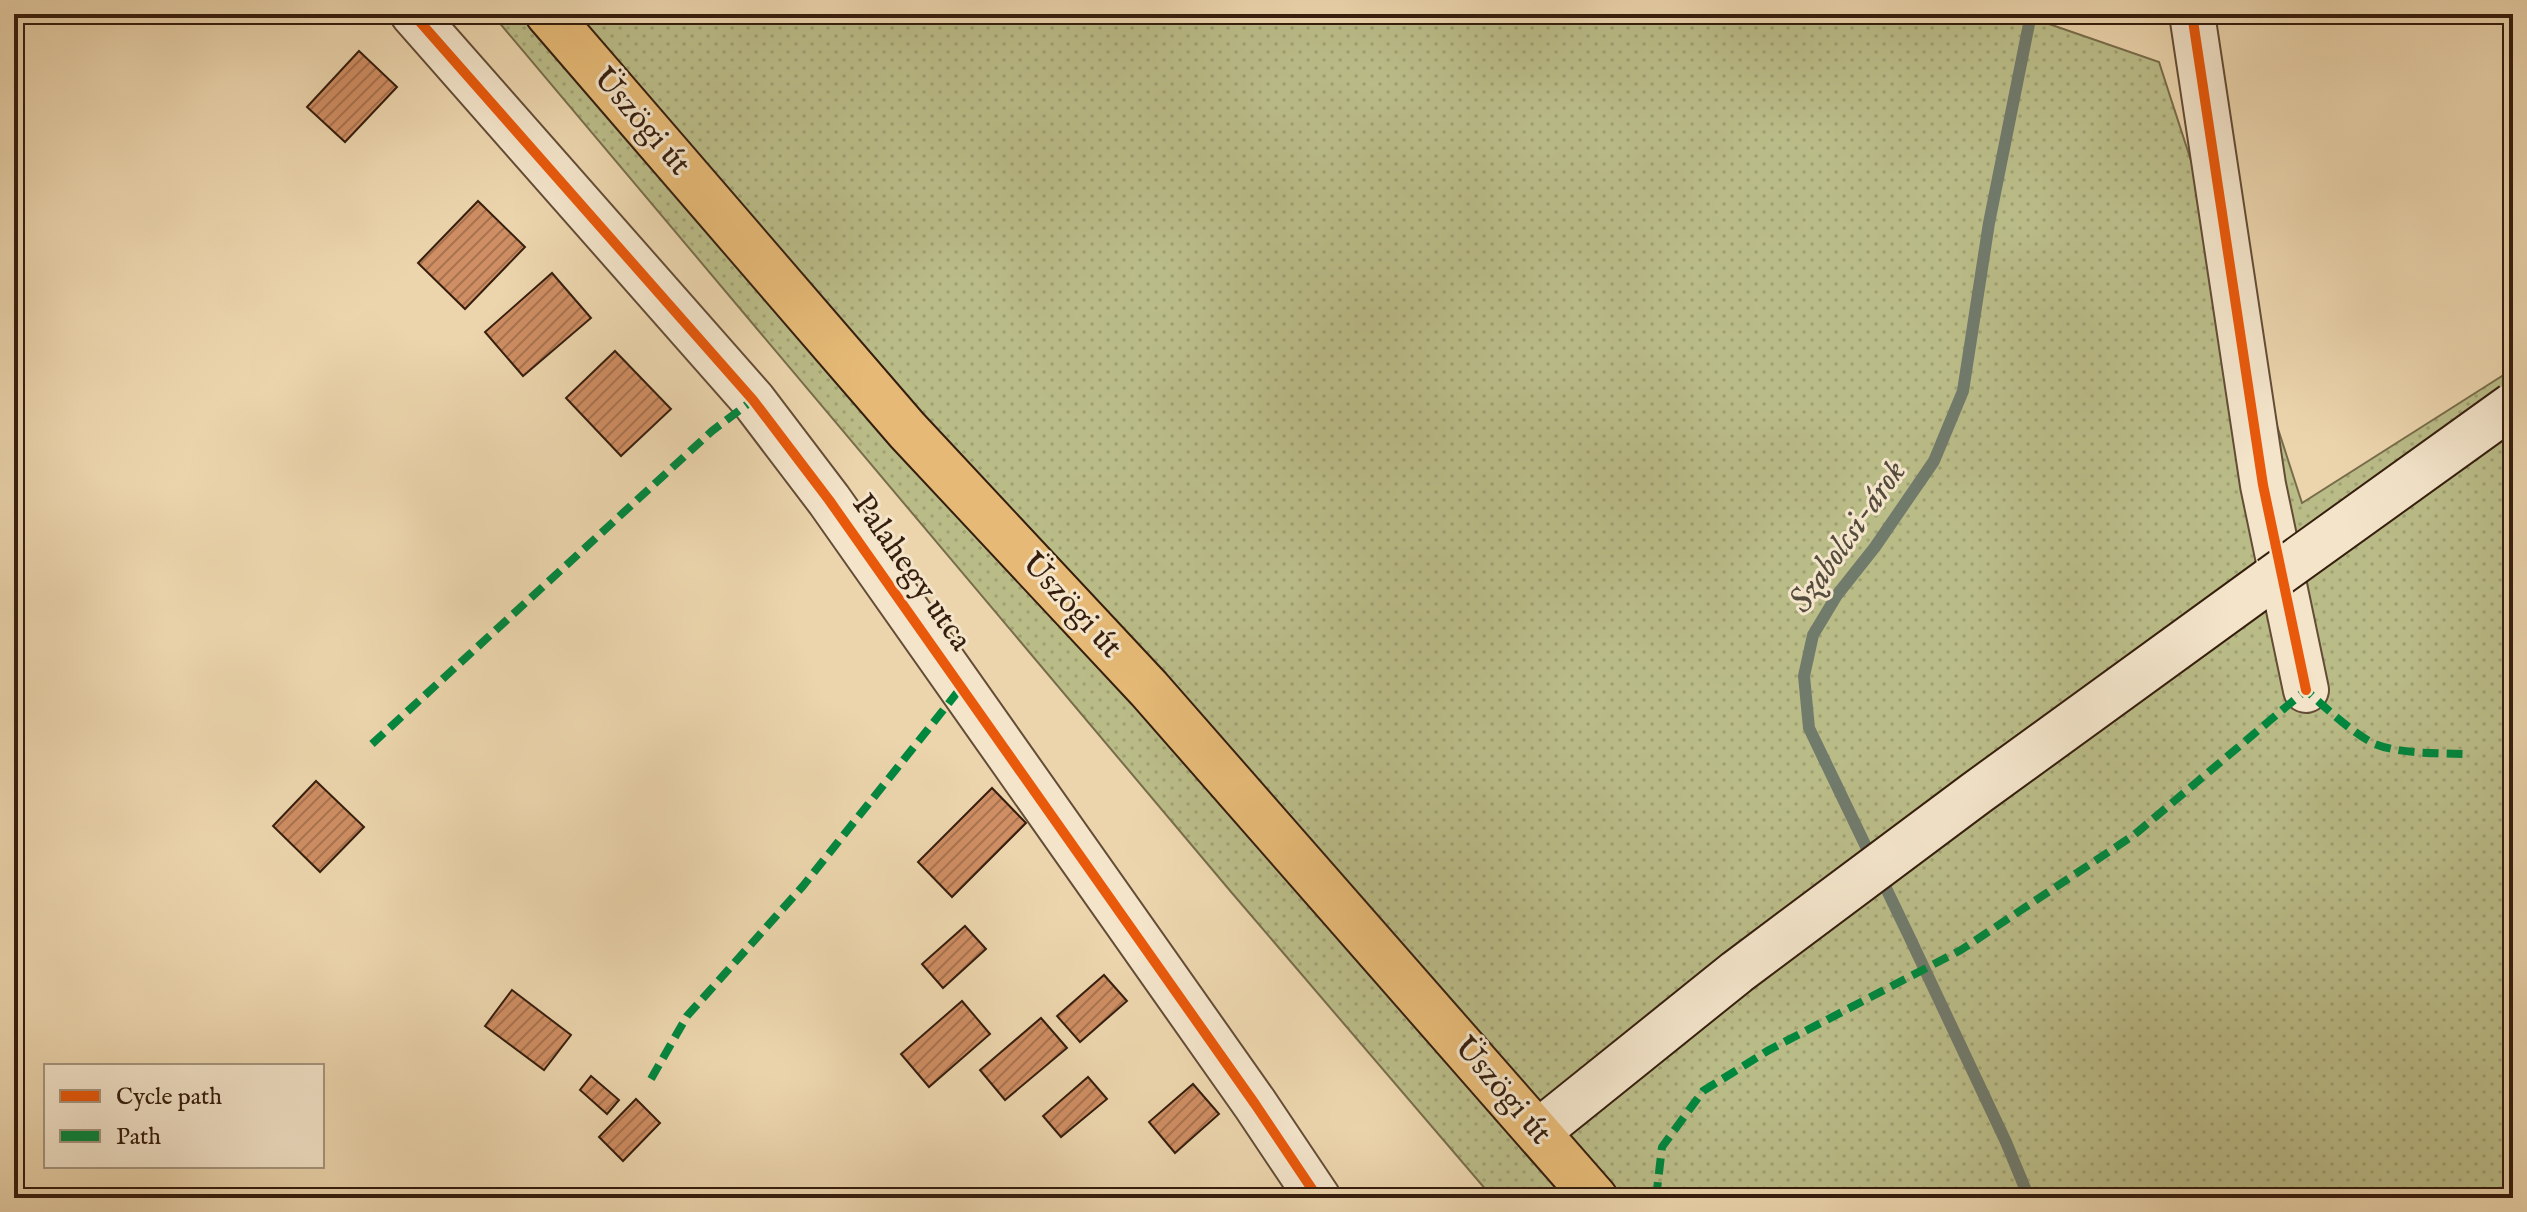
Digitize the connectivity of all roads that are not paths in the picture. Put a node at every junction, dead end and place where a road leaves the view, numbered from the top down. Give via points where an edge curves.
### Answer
1 (413, 14) edge
2 (548, 14) edge
3 (2192, 14) edge
4 (2513, 405) edge
5 (2306, 690) dead end
6 (1538, 1132) junction
7 (1318, 1198) edge
8 (1595, 1198) edge

1 - 7 street, Palahegy utca via 753,400 829,500
2 - 6 main road, Üszögi út via 907,430 1149,689
3 - 5 street via 2263,485
4 - 6 street, bridge via 1876,868
6 - 8 main road, Üszögi út

